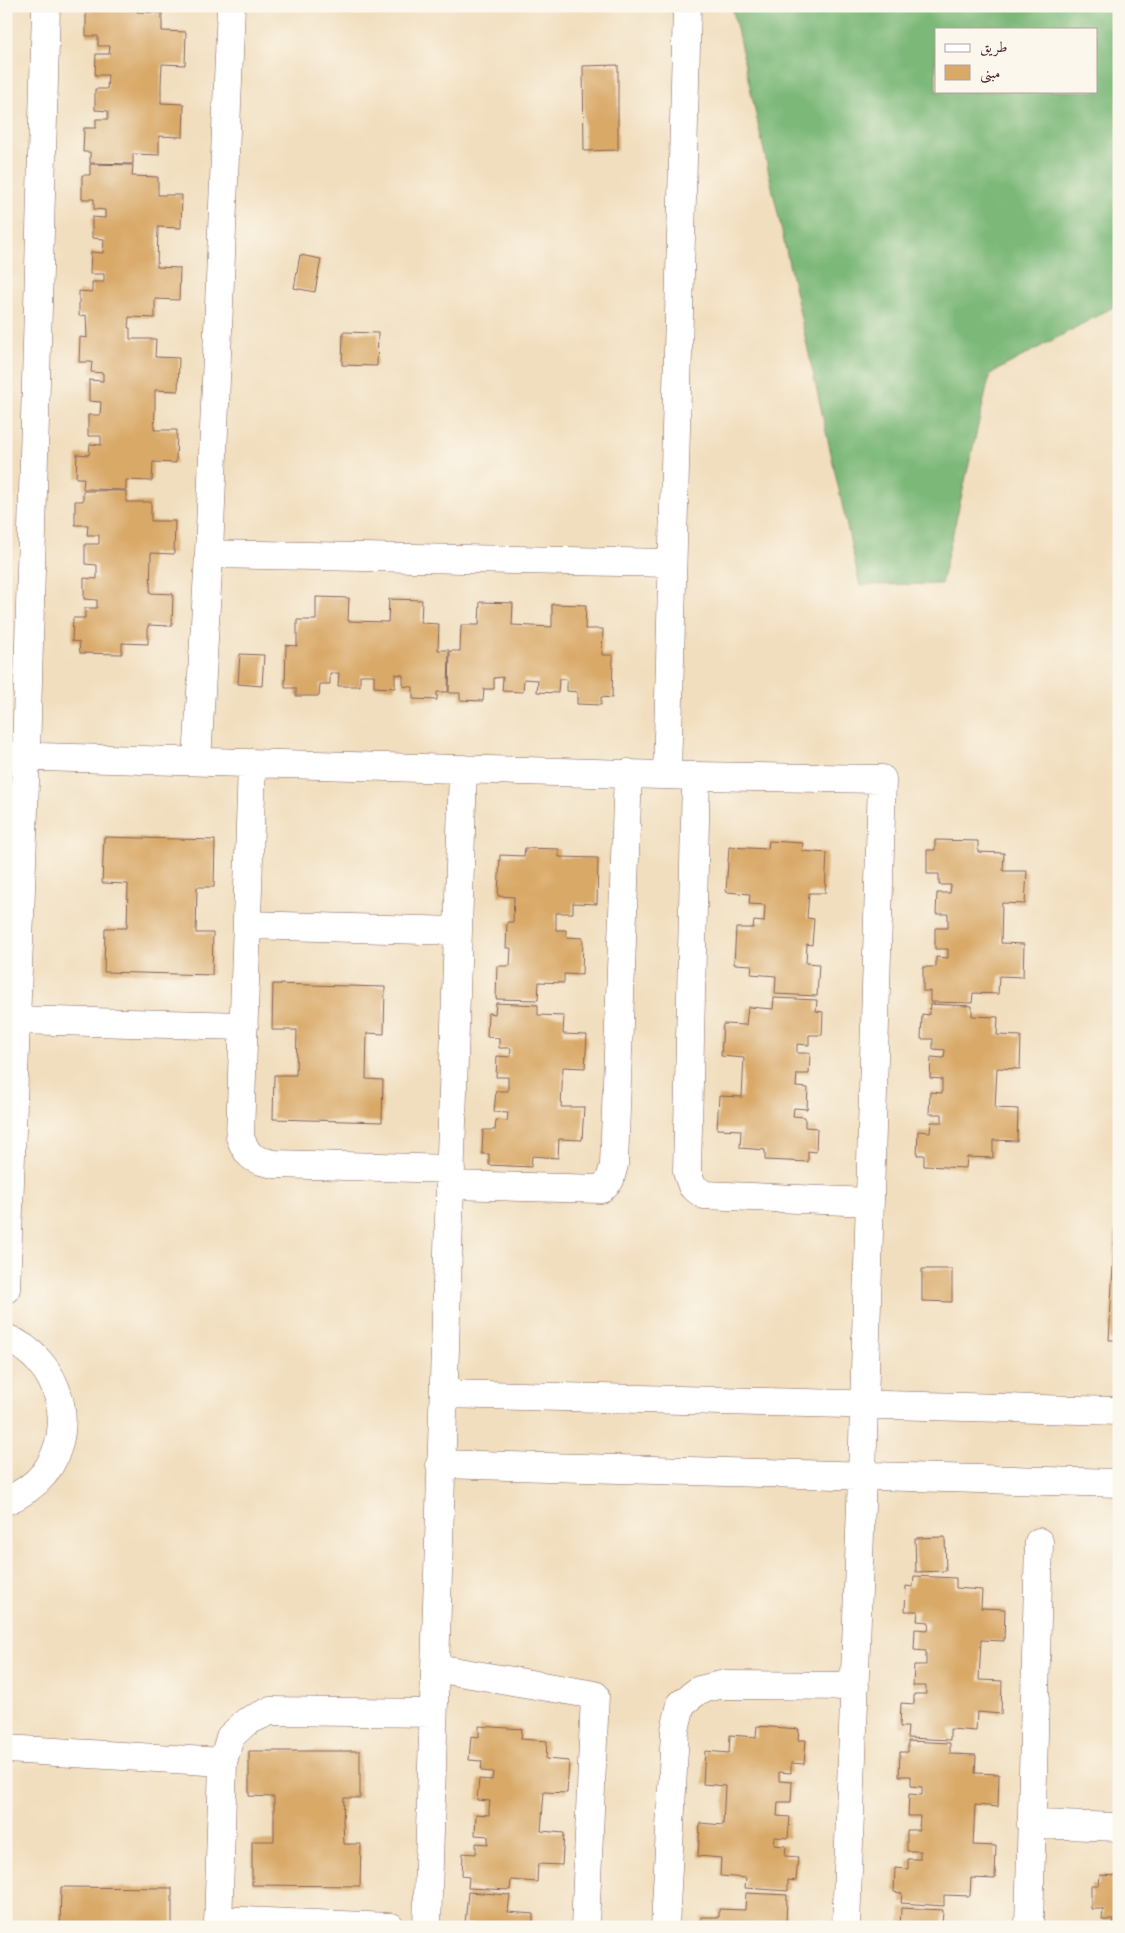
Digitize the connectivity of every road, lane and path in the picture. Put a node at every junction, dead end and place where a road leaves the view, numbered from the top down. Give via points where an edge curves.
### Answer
1 (46, 6) edge
2 (231, 6) edge
3 (687, 6) edge
4 (209, 554) junction
5 (672, 564) junction
6 (16, 756) edge
7 (197, 761) junction
8 (252, 763) junction
9 (463, 769) junction
10 (628, 773) junction
11 (666, 774) junction
12 (696, 776) junction
13 (247, 925) junction
14 (458, 931) junction
15 (16, 1020) junction
16 (244, 1026) junction
17 (450, 1177) junction
18 (870, 1202) junction
19 (6, 1289) edge
20 (6, 1338) edge
21 (444, 1394) junction
22 (864, 1405) junction
23 (1119, 1411) edge
24 (440, 1464) junction
25 (862, 1476) junction
26 (1119, 1483) edge
27 (6, 1501) edge
28 (1039, 1542) dead end
29 (435, 1668) junction
30 (855, 1686) junction
31 (433, 1712) junction
32 (6, 1749) edge
33 (223, 1762) junction
34 (1031, 1824) junction
35 (1119, 1827) edge
36 (218, 1923) edge
37 (391, 1927) edge
38 (427, 1927) edge
39 (585, 1927) edge
40 (665, 1927) edge
41 (846, 1927) edge
42 (1028, 1927) edge

1 - 6 street
2 - 4 street
3 - 5 street
4 - 5 street
4 - 7 street
5 - 11 street
6 - 7 street
6 - 15 street
7 - 8 street
8 - 9 street
8 - 13 street
9 - 10 street
9 - 14 street
10 - 11 street
10 - 17 street via 614,1166 610,1180 601,1190
11 - 12 street
12 - 18 street via 687,1172 692,1186 704,1195
12 - 18 street via 882,778
13 - 14 street
13 - 16 street
14 - 17 street
15 - 16 street
15 - 19 street
16 - 17 street via 240,1137 246,1153 274,1164
17 - 21 street
18 - 22 street
20 - 27 street via 20,1344 43,1364 58,1392 62,1423 57,1450 43,1474 22,1493
21 - 22 street
21 - 24 street
22 - 23 street
22 - 25 street
24 - 25 street
24 - 29 street
25 - 26 street
25 - 30 street
28 - 34 street
29 - 31 street
29 - 39 street via 595,1696
30 - 40 street via 720,1685 699,1690 681,1704 675,1730
30 - 41 street
31 - 33 street via 270,1712 246,1722 230,1737
31 - 38 street
32 - 33 street
33 - 36 street
34 - 35 street
34 - 42 street
36 - 37 street

